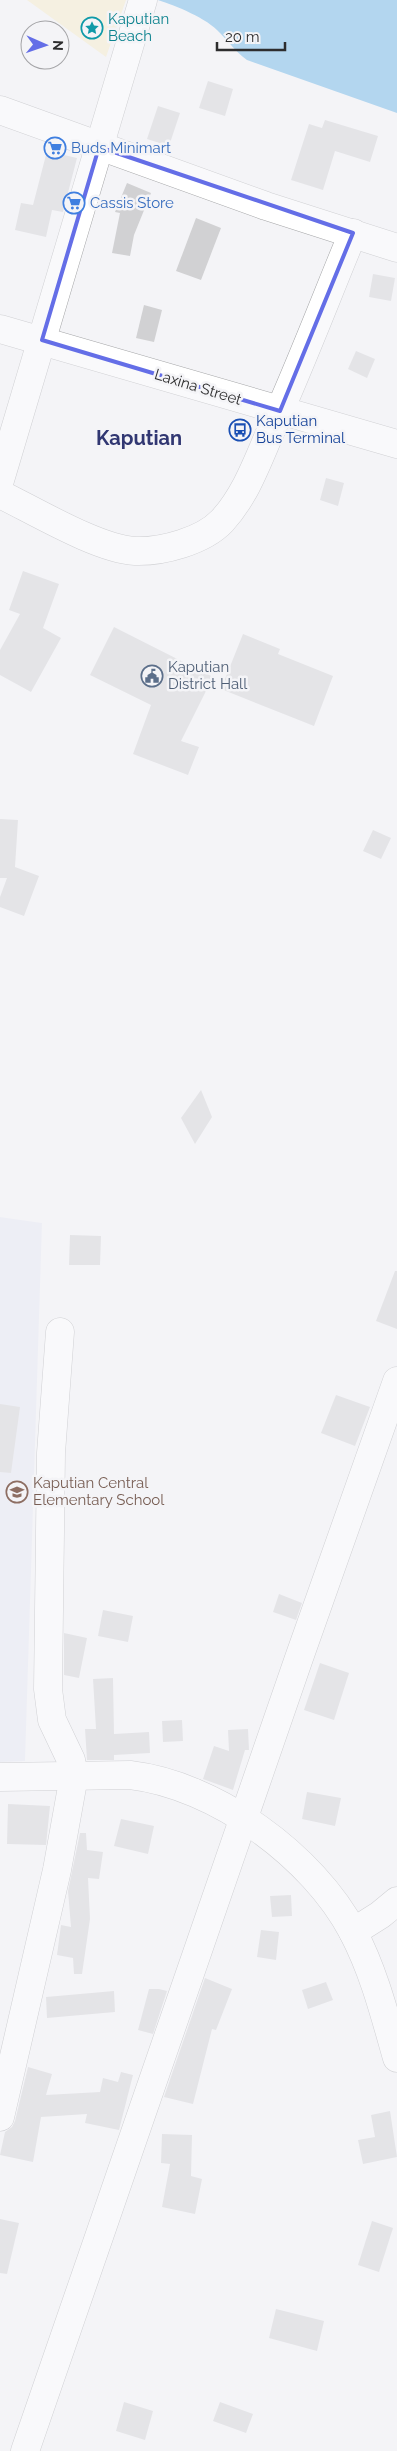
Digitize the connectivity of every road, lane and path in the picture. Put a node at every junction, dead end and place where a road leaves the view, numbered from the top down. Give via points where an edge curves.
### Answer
1 (143, 0) edge
2 (0, 110) edge
3 (99, 147) junction
4 (353, 233) junction
5 (397, 248) edge
6 (0, 329) edge
7 (42, 340) junction
8 (280, 411) junction
9 (397, 444) edge
10 (0, 480) edge
11 (0, 494) edge
12 (60, 1332) dead end
13 (397, 1381) edge
14 (74, 1776) junction
15 (0, 1777) edge
16 (243, 1818) junction
17 (397, 1901) edge
18 (353, 1932) junction
19 (397, 2058) edge
20 (0, 2117) edge
21 (25, 2451) edge

1 - 3 street
2 - 3 street
3 - 4 street
3 - 7 street
4 - 5 street
4 - 8 street
6 - 7 street, Laxina Street
7 - 8 street, Laxina Street
7 - 10 street
8 - 9 street, Laxina Street
8 - 11 street via 240,498 221,522 194,539 164,549 135,551 110,546
12 - 14 street via 51,1453 48,1689 52,1720 71,1760
13 - 16 street
14 - 15 street
14 - 16 street via 152,1778 206,1796
14 - 20 street
16 - 18 street via 321,1886
16 - 21 street
17 - 18 street
18 - 19 street via 378,1990

